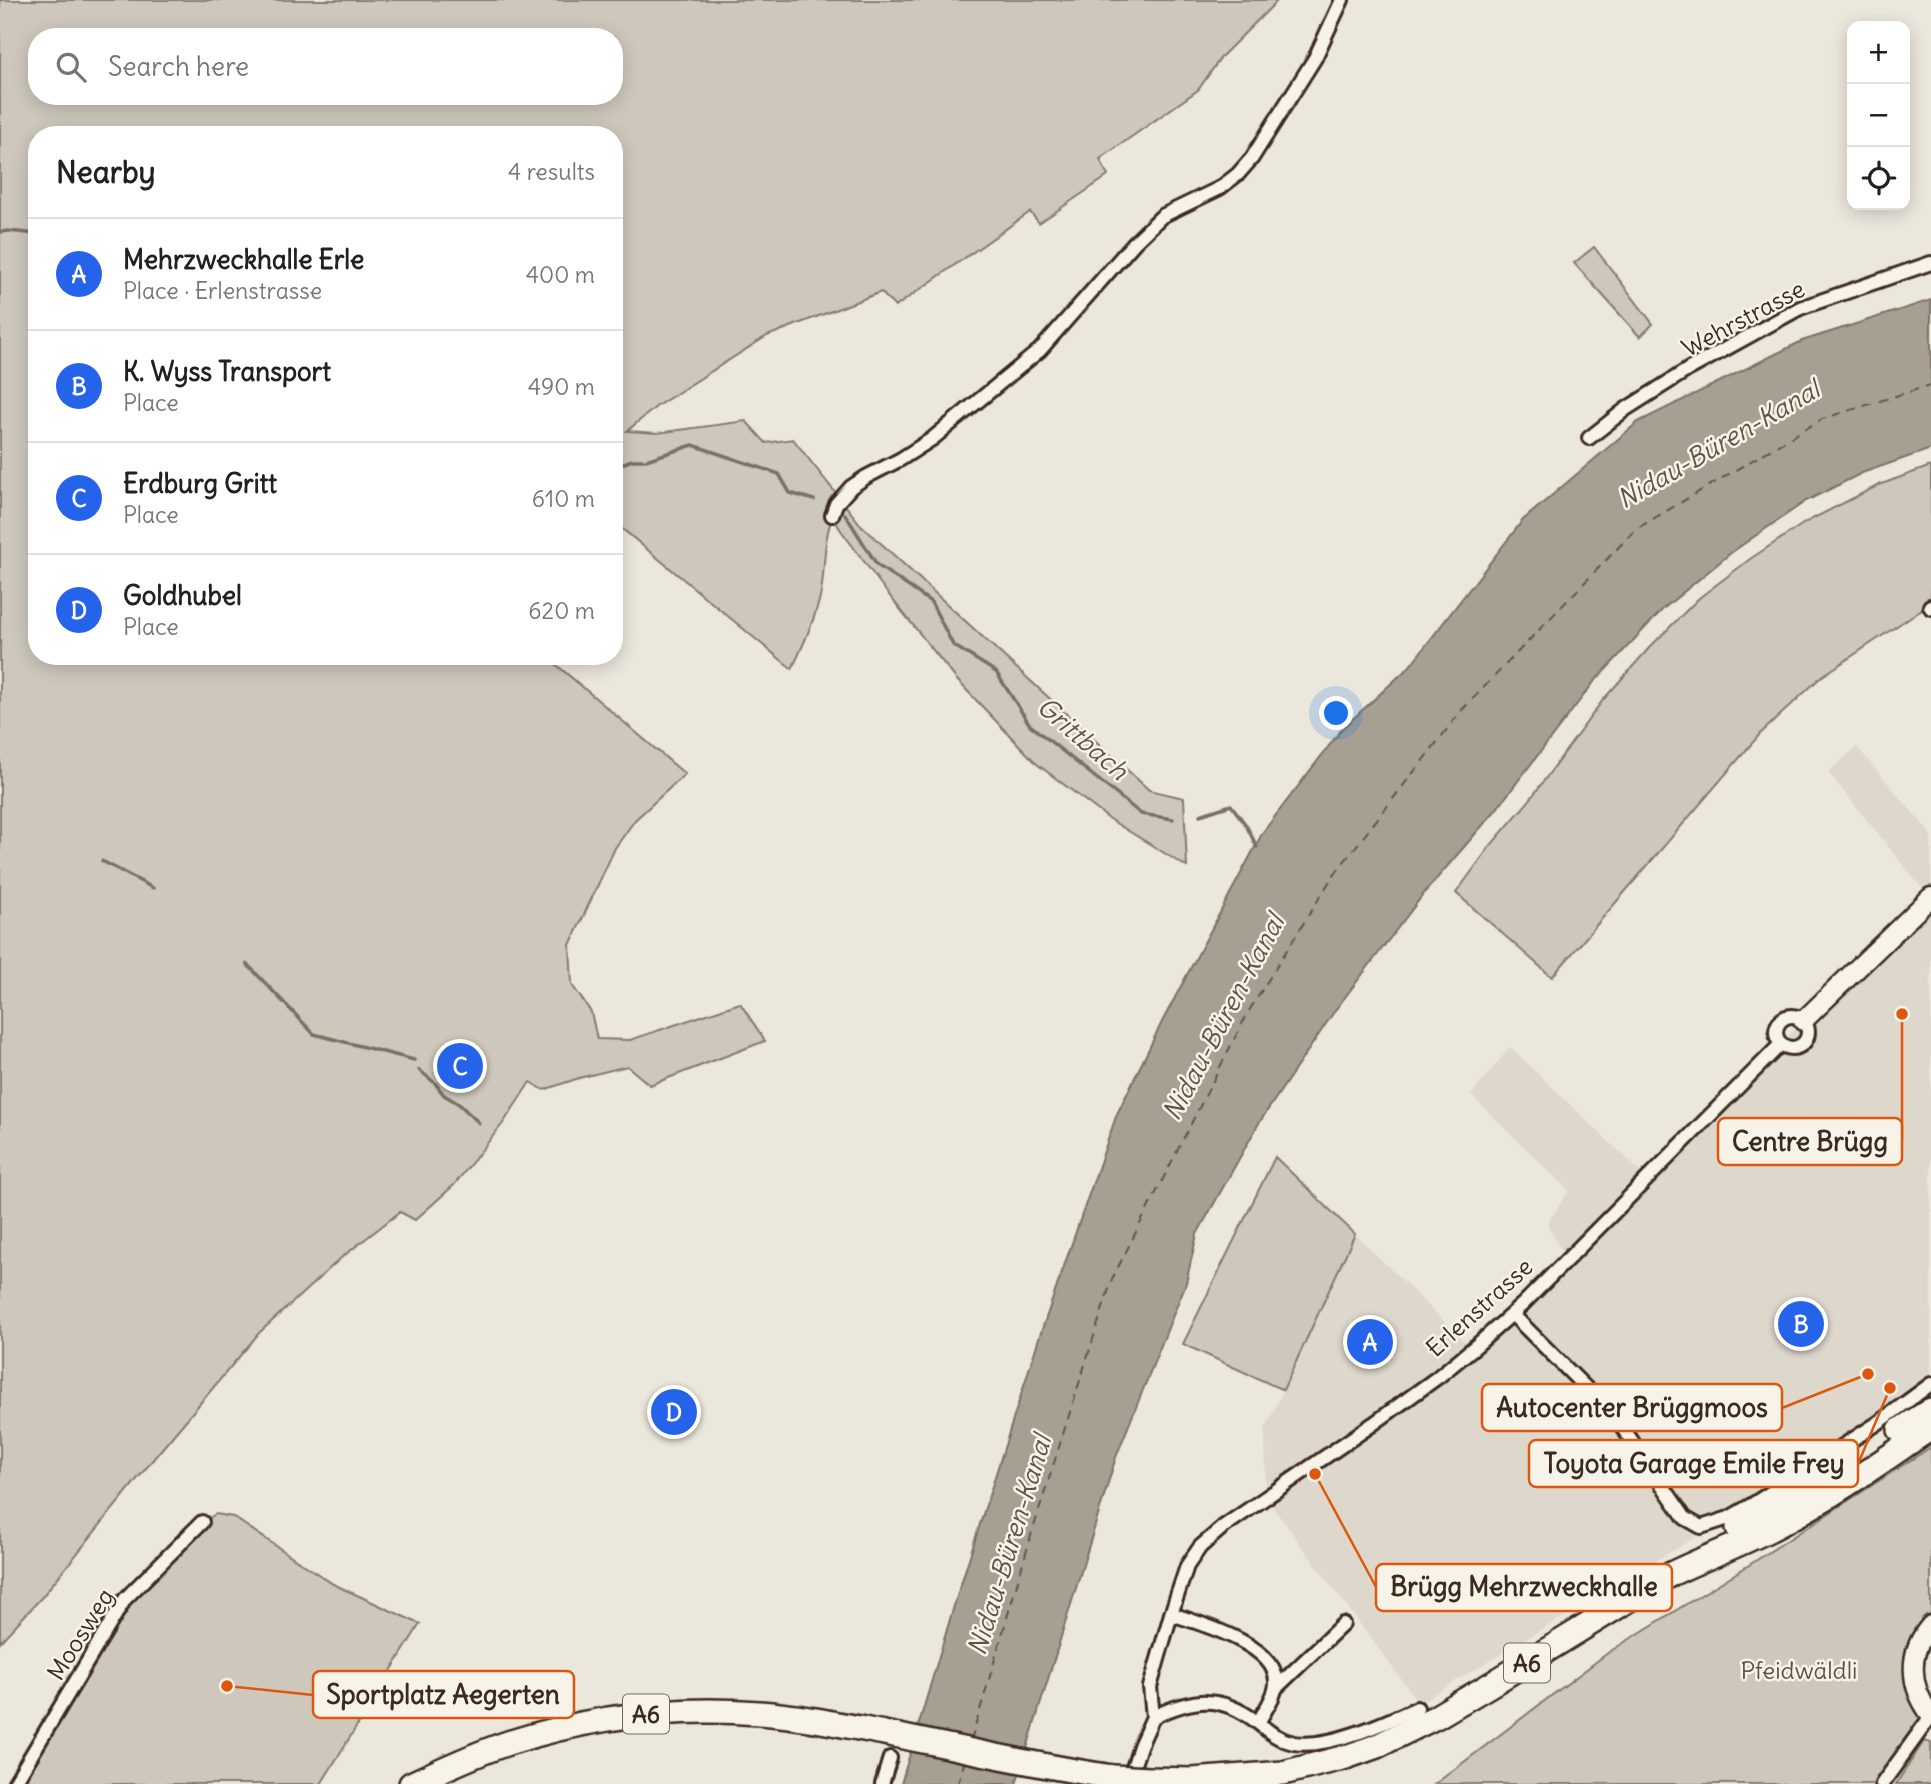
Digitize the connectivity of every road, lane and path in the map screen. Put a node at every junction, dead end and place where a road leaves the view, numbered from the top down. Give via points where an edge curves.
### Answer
1 (1342, 0) edge
2 (1931, 263) edge
3 (1589, 438) dead end
4 (837, 505) dead end
5 (1931, 897) edge
6 (1803, 1021) junction
7 (1781, 1044) junction
8 (1512, 1314) junction
9 (1931, 1384) edge
10 (1931, 1409) edge
11 (1931, 1428) edge
12 (1799, 1505) junction
13 (202, 1521) dead end
14 (1171, 1614) junction
15 (1343, 1624) dead end
16 (1931, 1625) edge
17 (1276, 1688) junction
18 (1417, 1708) dead end
19 (1931, 1716) edge
20 (1153, 1717) junction
21 (1258, 1723) junction
22 (890, 1758) dead end
23 (1130, 1780) edge
24 (14, 1784) edge
25 (411, 1784) edge
26 (882, 1784) edge
27 (1882, 1784) edge

1 - 4 street via 1315,58 1238,174 1220,188 1162,216 1041,350 932,439 866,477
2 - 3 street, Wehrstrasse via 1800,308 1689,369
5 - 6 street
6 - 7 street via 1807,1035 1802,1043
6 - 7 street via 1795,1016 1781,1021 1776,1030
7 - 8 street, Erlenstrasse
8 - 9 street via 1616,1418 1685,1518 1701,1527 1753,1504
8 - 14 street, Erlenstrasse via 1438,1377 1212,1536 1187,1566
10 - 12 highway, A6
11 - 12 highway, A6
12 - 23 highway, A6 via 1759,1535 1671,1574 1395,1738 1283,1773
13 - 24 street, Moosweg via 125,1599
14 - 17 street via 1223,1631 1250,1646 1274,1671
14 - 20 street, Erlenstrasse via 1150,1688
15 - 17 street
16 - 19 street via 1918,1644 1914,1677
17 - 21 street
18 - 21 street via 1368,1730 1306,1744 1283,1740
19 - 27 street
20 - 21 street via 1202,1701 1233,1706
20 - 23 street, Erlenstrasse
22 - 26 street
23 - 25 highway, A6 via 830,1722 711,1711 642,1714 569,1726 486,1752

